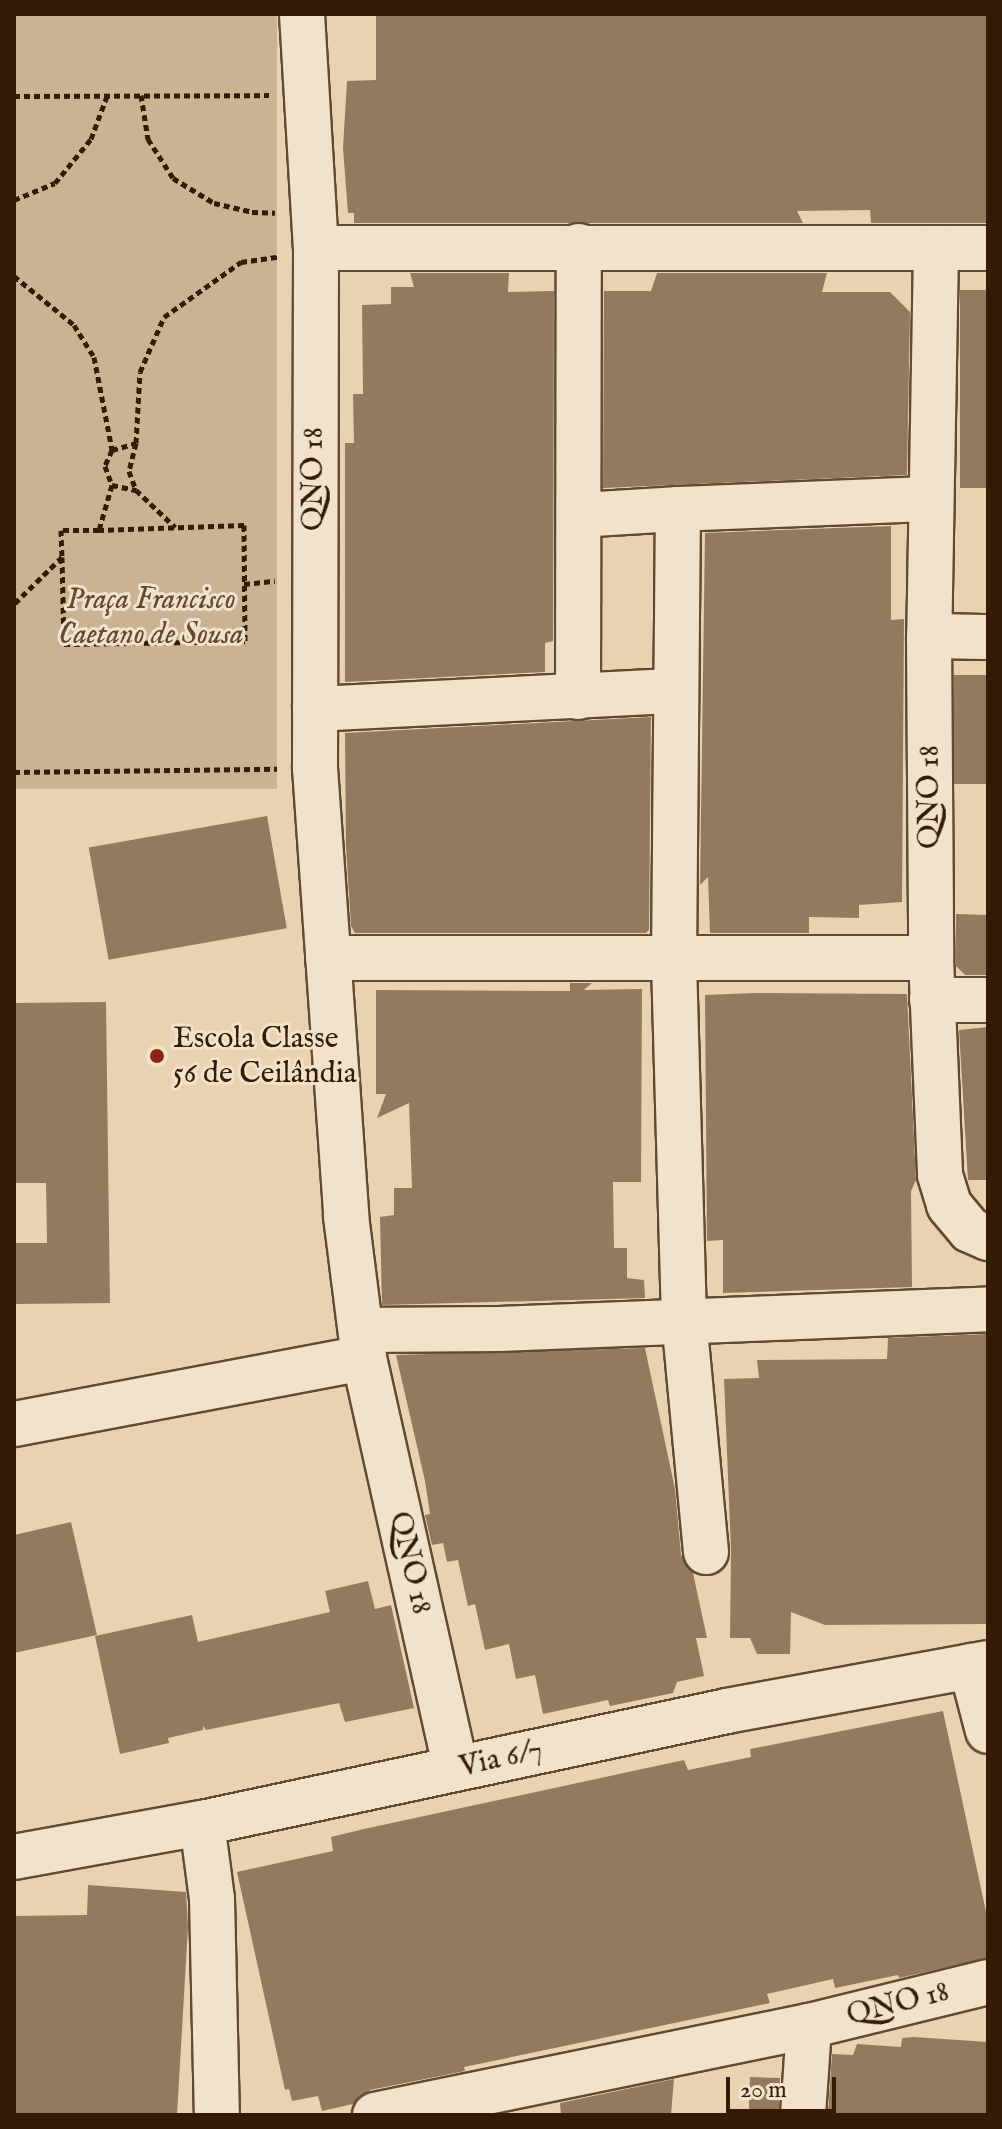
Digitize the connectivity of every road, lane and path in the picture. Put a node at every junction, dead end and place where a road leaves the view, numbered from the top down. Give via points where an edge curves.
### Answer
1 (302, 14) edge
2 (141, 95) junction
3 (278, 95) dead end
4 (14, 96) edge
5 (107, 96) junction
6 (14, 200) edge
7 (280, 213) dead end
8 (579, 246) junction
9 (988, 248) edge
10 (936, 249) junction
11 (298, 252) junction
12 (14, 276) edge
13 (136, 443) junction
14 (112, 450) junction
15 (112, 485) junction
16 (136, 490) junction
17 (930, 499) junction
18 (678, 509) junction
19 (579, 515) junction
20 (175, 528) junction
21 (99, 530) junction
22 (62, 557) junction
23 (14, 604) edge
24 (929, 636) junction
25 (988, 637) edge
26 (674, 691) junction
27 (578, 697) junction
28 (315, 709) junction
29 (315, 768) junction
30 (14, 772) edge
31 (328, 958) junction
32 (674, 961) junction
33 (932, 979) junction
34 (988, 1000) edge
35 (988, 1238) edge
36 (988, 1309) edge
37 (684, 1320) junction
38 (362, 1344) junction
39 (14, 1424) edge
40 (706, 1552) dead end
41 (980, 1664) edge
42 (988, 1731) edge
43 (456, 1768) junction
44 (202, 1823) junction
45 (14, 1857) edge
46 (988, 1982) edge
47 (809, 2026) junction
48 (522, 2099) edge
49 (217, 2115) edge
50 (375, 2115) edge
51 (803, 2115) edge

1 - 11 street, QNO 18
2 - 3 path
2 - 5 path
2 - 7 path via 148,139 173,178 214,203
4 - 5 path
5 - 6 path via 91,139 55,183
8 - 10 street
8 - 11 street
8 - 19 street
9 - 10 street
10 - 17 street, QNO 18
11 - 13 path via 241,262 164,317 140,372
11 - 28 street, QNO 18
12 - 14 path via 74,325 94,357
13 - 14 path
13 - 16 path via 129,471
14 - 15 path via 105,466
15 - 16 path
15 - 21 path
16 - 20 path
17 - 18 street
17 - 24 street, QNO 18
18 - 19 street
18 - 26 street
19 - 27 street
20 - 21 path
20 - 22 path via 244,525 245,641 64,644
21 - 22 path via 61,530
22 - 23 path
24 - 25 street
24 - 33 street, QNO 18
26 - 27 street
26 - 32 street
27 - 28 street
28 - 29 street, QNO 18
29 - 30 path
29 - 31 street, QNO 18
31 - 32 street
31 - 38 street, QNO 18 via 346,1216
32 - 33 street
32 - 37 street
33 - 34 street
33 - 35 street, QNO 18 via 940,1175 949,1205 970,1230
36 - 37 street
37 - 38 street via 499,1329
37 - 40 street
38 - 39 street
38 - 43 street, QNO 18
41 - 42 street
41 - 43 street, Via 6/7
43 - 44 street, Via 6/7
44 - 45 street, Via 6/7
44 - 49 street via 212,1899
46 - 47 street, QNO 18
47 - 48 street, QNO 18
47 - 51 street, QNO 18
48 - 50 street, QNO 18

